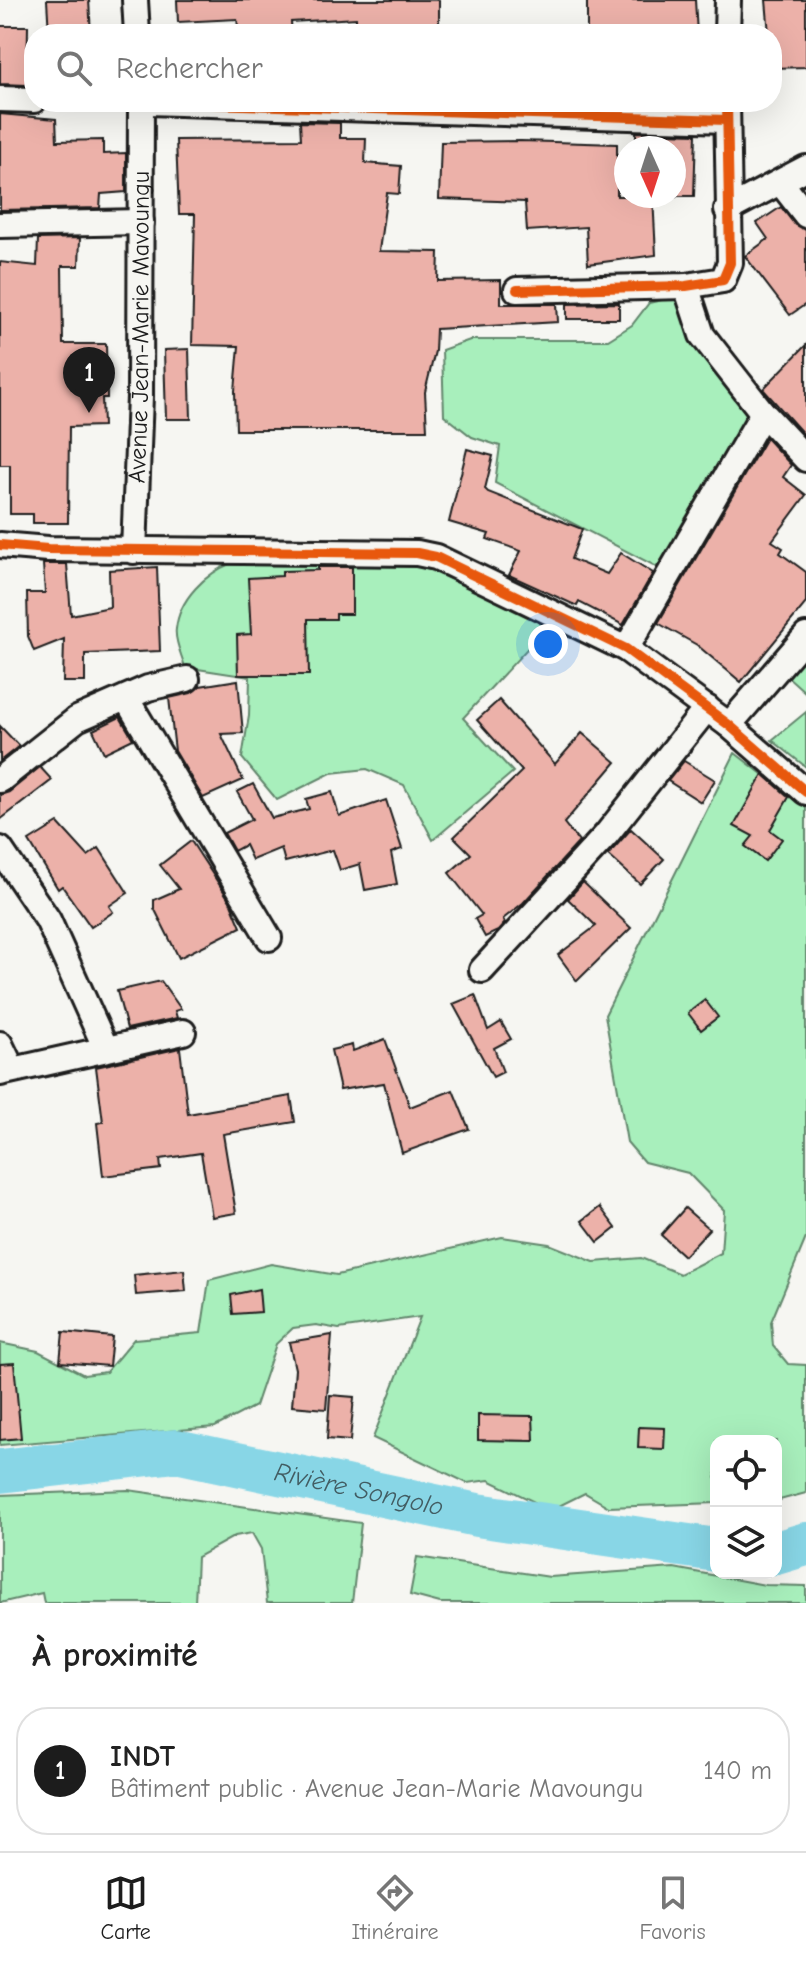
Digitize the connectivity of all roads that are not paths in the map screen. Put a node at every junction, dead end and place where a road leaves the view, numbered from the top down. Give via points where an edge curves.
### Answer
1 (135, 0) edge
2 (728, 0) edge
3 (136, 24) edge
4 (727, 24) edge
5 (0, 99) edge
6 (24, 100) edge
7 (141, 112) edge
8 (727, 112) edge
9 (806, 168) edge
10 (781, 183) junction
11 (727, 210) junction
12 (806, 215) edge
13 (141, 222) junction
14 (0, 225) edge
15 (686, 286) junction
16 (517, 290) dead end
17 (763, 413) junction
18 (806, 459) edge
19 (0, 545) edge
20 (134, 551) junction
21 (806, 636) edge
22 (626, 649) junction
23 (187, 679) dead end
24 (126, 698) junction
25 (707, 708) junction
26 (729, 725) junction
27 (0, 780) edge
28 (806, 792) edge
29 (0, 849) edge
30 (269, 938) dead end
31 (482, 970) dead end
32 (183, 1032) dead end
33 (0, 1044) edge
34 (106, 1049) junction
35 (6, 1071) edge

1 - 3 street
2 - 4 street
5 - 6 street
7 - 13 street, Avenue Jean-Marie Mavoungu
8 - 11 street
9 - 10 street
10 - 11 street
10 - 12 street
11 - 15 street via 729,272 723,280
13 - 14 street
13 - 20 street, Avenue Jean-Marie Mavoungu
15 - 16 street
15 - 17 street via 702,335
17 - 18 street
17 - 22 street
19 - 20 street
20 - 22 street via 417,553 436,557
21 - 26 street
22 - 25 street
23 - 24 street
24 - 27 street via 77,719
24 - 30 street
25 - 26 street
25 - 31 street via 606,835
26 - 28 street
29 - 34 street via 48,920
32 - 34 street
33 - 35 street
34 - 35 street

